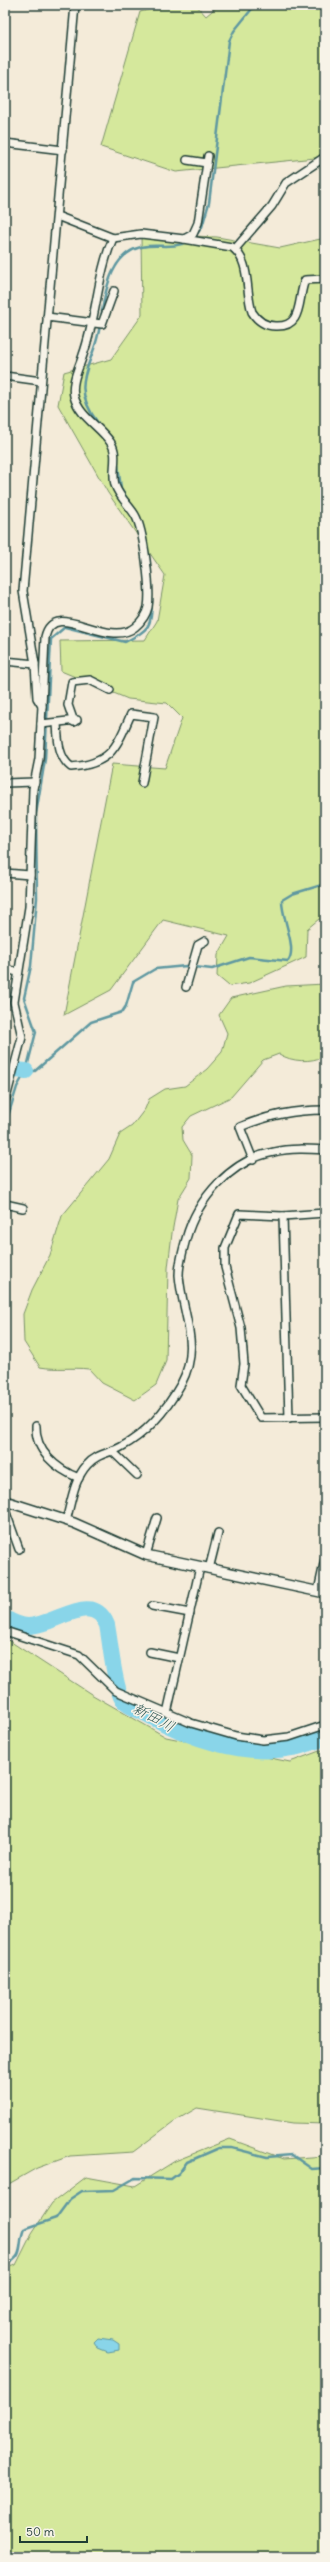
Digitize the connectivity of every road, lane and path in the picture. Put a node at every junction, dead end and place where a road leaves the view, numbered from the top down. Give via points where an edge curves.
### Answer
1 (76, 5) edge
2 (5, 144) edge
3 (63, 150) junction
4 (208, 156) dead end
5 (325, 156) edge
6 (187, 160) dead end
7 (207, 164) junction
8 (57, 216) junction
9 (113, 238) junction
10 (184, 238) junction
11 (235, 249) junction
12 (325, 279) edge
13 (114, 291) dead end
14 (47, 317) junction
15 (92, 323) junction
16 (5, 376) edge
17 (41, 381) junction
18 (5, 661) edge
19 (35, 664) junction
20 (110, 690) dead end
21 (42, 706) junction
22 (57, 723) junction
23 (41, 724) junction
24 (34, 782) junction
25 (5, 783) edge
26 (142, 783) dead end
27 (5, 873) edge
28 (30, 875) junction
29 (205, 941) dead end
30 (5, 969) edge
31 (18, 972) junction
32 (186, 988) dead end
33 (5, 1102) edge
34 (325, 1110) edge
35 (325, 1150) edge
36 (252, 1160) junction
37 (5, 1204) edge
38 (23, 1208) dead end
39 (325, 1213) edge
40 (283, 1216) junction
41 (325, 1416) edge
42 (289, 1418) junction
43 (36, 1426) dead end
44 (112, 1451) junction
45 (137, 1475) dead end
46 (79, 1478) junction
47 (5, 1501) edge
48 (5, 1510) edge
49 (157, 1518) dead end
50 (66, 1521) junction
51 (218, 1534) dead end
52 (19, 1549) dead end
53 (146, 1555) junction
54 (325, 1559) edge
55 (205, 1568) junction
56 (322, 1592) edge
57 (152, 1606) dead end
58 (190, 1613) junction
59 (5, 1631) edge
60 (150, 1652) dead end
61 (179, 1658) junction
62 (166, 1714) junction
63 (325, 1725) edge

1 - 3 street
2 - 3 street
3 - 8 street
4 - 7 street
5 - 11 street via 286,184 272,206
6 - 7 street
7 - 10 street via 198,223 193,234
8 - 9 street
8 - 14 street
9 - 10 street via 141,234
9 - 15 street via 100,273 99,298
10 - 11 street
11 - 12 street via 243,262 252,312 265,325 288,325 298,314 301,289 305,280
13 - 15 street via 104,323
14 - 15 street
14 - 17 street
15 - 21 street via 75,377 74,395 85,416 113,448 116,486 135,514 140,529 149,602 141,622 129,632 122,634 112,634 61,620 50,625 46,629 45,637
16 - 17 street
17 - 19 street via 23,591
18 - 19 street
19 - 21 street via 37,698
20 - 22 street via 90,680 72,682 68,704 76,721
21 - 23 street
22 - 23 street
22 - 26 street via 60,748 71,767 105,758 120,739 131,714 154,717
23 - 24 street
24 - 25 street
24 - 28 street
27 - 28 street
28 - 31 street via 29,907
29 - 32 street via 198,945
30 - 31 street
31 - 33 street via 14,1002 22,1036
34 - 36 street via 297,1110 266,1116 240,1127
35 - 36 street via 297,1149 272,1152
36 - 44 street via 236,1168 207,1195 191,1221 179,1273 191,1356 181,1384 148,1428
37 - 38 street
39 - 40 street
40 - 42 street
40 - 42 street via 239,1214 225,1248 225,1267 241,1328 244,1364 241,1385 261,1418
41 - 42 street
43 - 46 street via 37,1443 50,1460
44 - 45 street
44 - 46 street via 92,1459
46 - 50 street
47 - 50 street
48 - 52 street
49 - 53 street
50 - 53 street
51 - 55 street
53 - 55 street
54 - 56 street
55 - 56 street
55 - 58 street
57 - 58 street
58 - 61 street
59 - 62 street via 79,1655 116,1691
60 - 61 street
61 - 62 street
62 - 63 street via 191,1724 250,1739 289,1737

